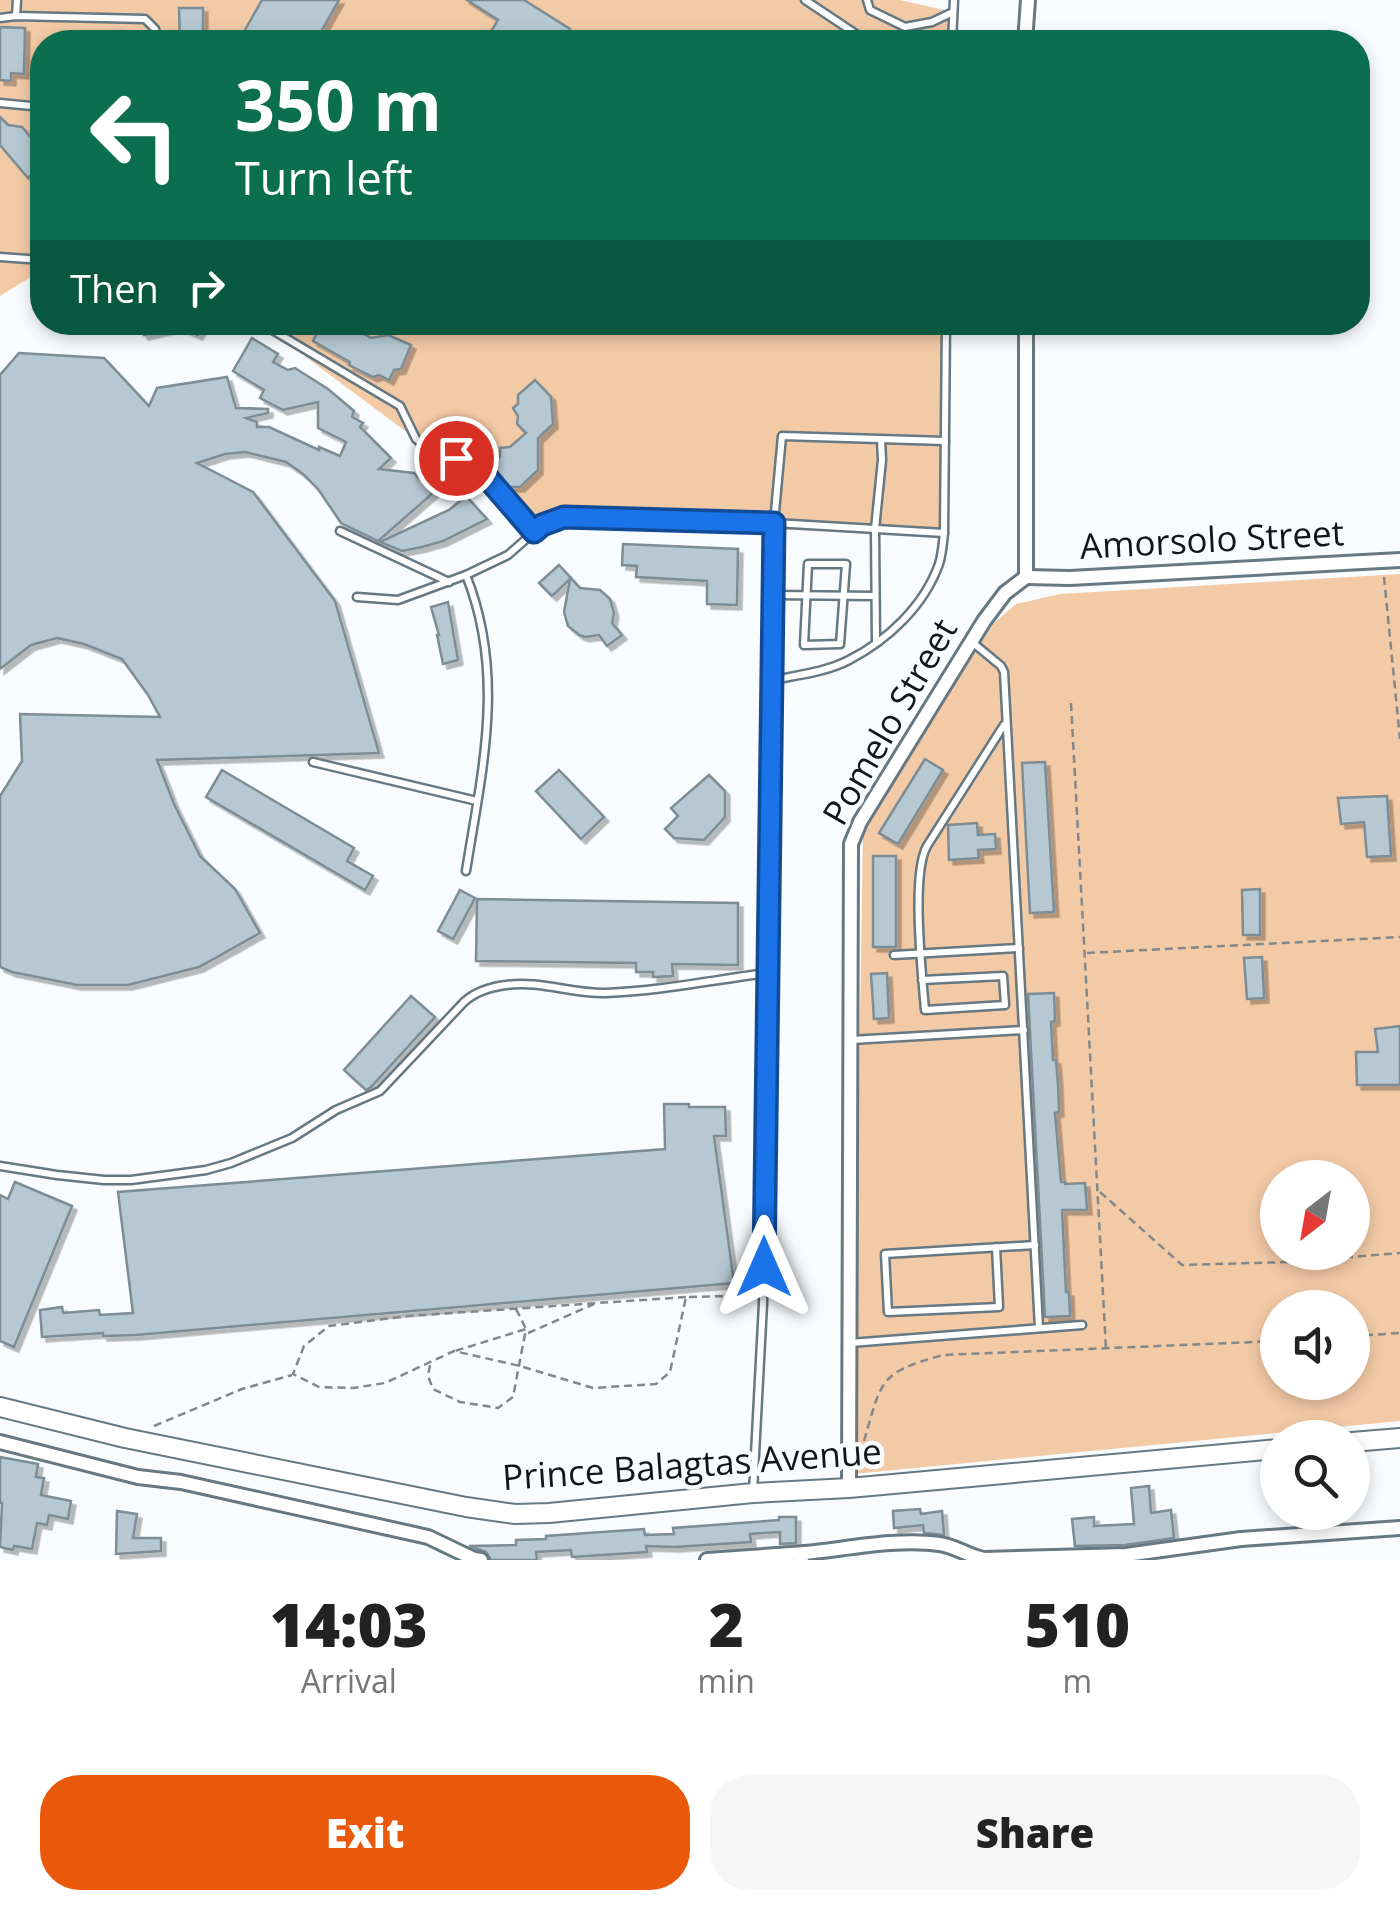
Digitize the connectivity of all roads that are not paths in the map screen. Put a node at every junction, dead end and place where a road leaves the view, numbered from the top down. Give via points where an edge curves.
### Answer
1 (17, 0) edge
2 (805, 0) edge
3 (867, 0) edge
4 (954, 0) edge
5 (1028, 0) edge
6 (953, 12) junction
7 (16, 16) junction
8 (0, 18) edge
9 (156, 30) edge
10 (850, 30) edge
11 (952, 30) edge
12 (1026, 30) edge
13 (0, 104) edge
14 (30, 106) edge
15 (0, 257) edge
16 (30, 259) edge
17 (281, 335) edge
18 (946, 335) edge
19 (1026, 335) edge
20 (881, 440) junction
21 (944, 441) junction
22 (774, 523) junction
23 (875, 528) junction
24 (340, 531) dead end
25 (534, 532) junction
26 (944, 533) junction
27 (1400, 560) edge
28 (466, 575) junction
29 (1026, 578) junction
30 (449, 582) junction
31 (772, 595) junction
32 (808, 596) junction
33 (845, 596) junction
34 (876, 596) junction
35 (357, 597) dead end
36 (876, 642) junction
37 (972, 642) junction
38 (773, 680) junction
39 (1005, 724) junction
40 (314, 762) dead end
41 (477, 801) junction
42 (466, 871) dead end
43 (1019, 948) junction
44 (921, 953) junction
45 (894, 956) dead end
46 (767, 974) junction
47 (922, 980) junction
48 (1024, 1030) junction
49 (849, 1040) junction
50 (0, 1166) edge
51 (1035, 1245) junction
52 (996, 1248) junction
53 (1082, 1325) dead end
54 (1039, 1328) junction
55 (850, 1343) junction
56 (0, 1407) edge
57 (1400, 1438) edge
58 (1370, 1440) edge
59 (0, 1442) edge
60 (1260, 1451) edge
61 (849, 1488) junction
62 (753, 1493) junction
63 (1400, 1528) edge
64 (802, 1557) edge
65 (1126, 1557) edge
66 (481, 1560) edge
67 (707, 1560) edge

1 - 7 lane
2 - 10 lane
3 - 6 lane via 870,10 904,27
4 - 6 lane
5 - 12 street
6 - 11 lane
7 - 8 lane
7 - 9 lane via 146,19
13 - 14 lane
15 - 16 lane
17 - 25 lane via 400,406 416,439 432,452 478,467
18 - 21 lane
19 - 29 street
20 - 21 lane
20 - 22 lane via 782,436
20 - 23 lane
21 - 26 lane
22 - 23 lane
22 - 25 lane via 564,517
22 - 31 lane
23 - 26 lane
23 - 34 lane
24 - 30 lane
25 - 28 lane via 508,555
26 - 36 lane via 924,596
27 - 29 street, Amorsolo Street
28 - 30 lane
28 - 41 lane via 479,615 489,692
29 - 37 street, Pomelo Street via 1004,592
30 - 35 lane via 398,600
31 - 32 lane
31 - 38 lane
32 - 33 lane
32 - 33 lane via 808,564 846,564
32 - 33 lane via 804,645 840,644
33 - 34 lane
34 - 36 lane
36 - 38 lane via 816,672
37 - 39 lane via 1003,668
37 - 49 street, Pomelo Street via 851,844
38 - 46 lane
39 - 43 lane
39 - 44 lane via 922,856
40 - 41 lane
41 - 42 lane
43 - 44 lane
43 - 48 lane
44 - 45 lane
44 - 47 lane
46 - 50 lane via 644,990 525,984 480,990 380,1091 265,1150 206,1170 131,1180
46 - 62 lane
47 - 47 lane via 1003,976 1004,1005 925,1010
48 - 49 lane
48 - 51 lane
49 - 55 street, Pomelo Street
51 - 52 lane
51 - 54 lane
52 - 52 lane via 886,1254 888,1312 999,1308
53 - 54 lane
54 - 55 lane
55 - 61 street, Pomelo Street
56 - 62 main road, Prince Balagtas Avenue via 515,1514
57 - 58 main road
59 - 66 street via 428,1537
60 - 61 main road, Prince Balagtas Avenue
61 - 62 main road, Prince Balagtas Avenue
63 - 65 street via 1240,1539
64 - 65 street via 913,1544 940,1544 984,1558
64 - 67 street

